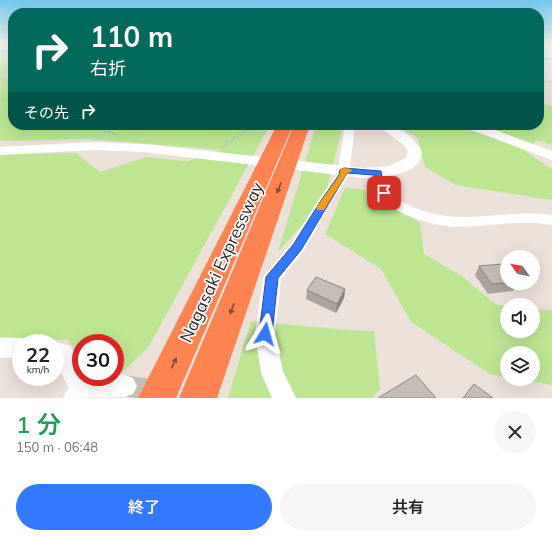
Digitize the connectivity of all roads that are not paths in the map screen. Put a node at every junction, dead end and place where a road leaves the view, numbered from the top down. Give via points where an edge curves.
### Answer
1 (283, 130) edge
2 (300, 130) edge
3 (349, 130) edge
4 (390, 130) edge
5 (483, 130) edge
6 (0, 151) edge
7 (552, 156) edge
8 (338, 170) junction
9 (378, 173) junction
10 (552, 220) edge
11 (0, 348) edge
12 (12, 348) edge
13 (64, 357) edge
14 (125, 386) tunnel mouth
15 (79, 394) edge
16 (157, 398) edge
17 (198, 398) edge
18 (284, 398) edge

16 -> 1 highway, Nagasaki Expressway
2 -> 17 highway, Nagasaki Expressway
3 - 8 street
4 - 9 street via 408,141 415,151 413,160 406,166
5 - 7 street
6 - 8 street via 92,146 144,148
8 - 9 street
8 - 18 street via 343,176 297,248 272,277 265,334 272,373
9 - 10 street via 384,193 399,205 434,219 456,222 532,217
11 - 12 street
13 - 15 street
14 - 15 street via 97,388

